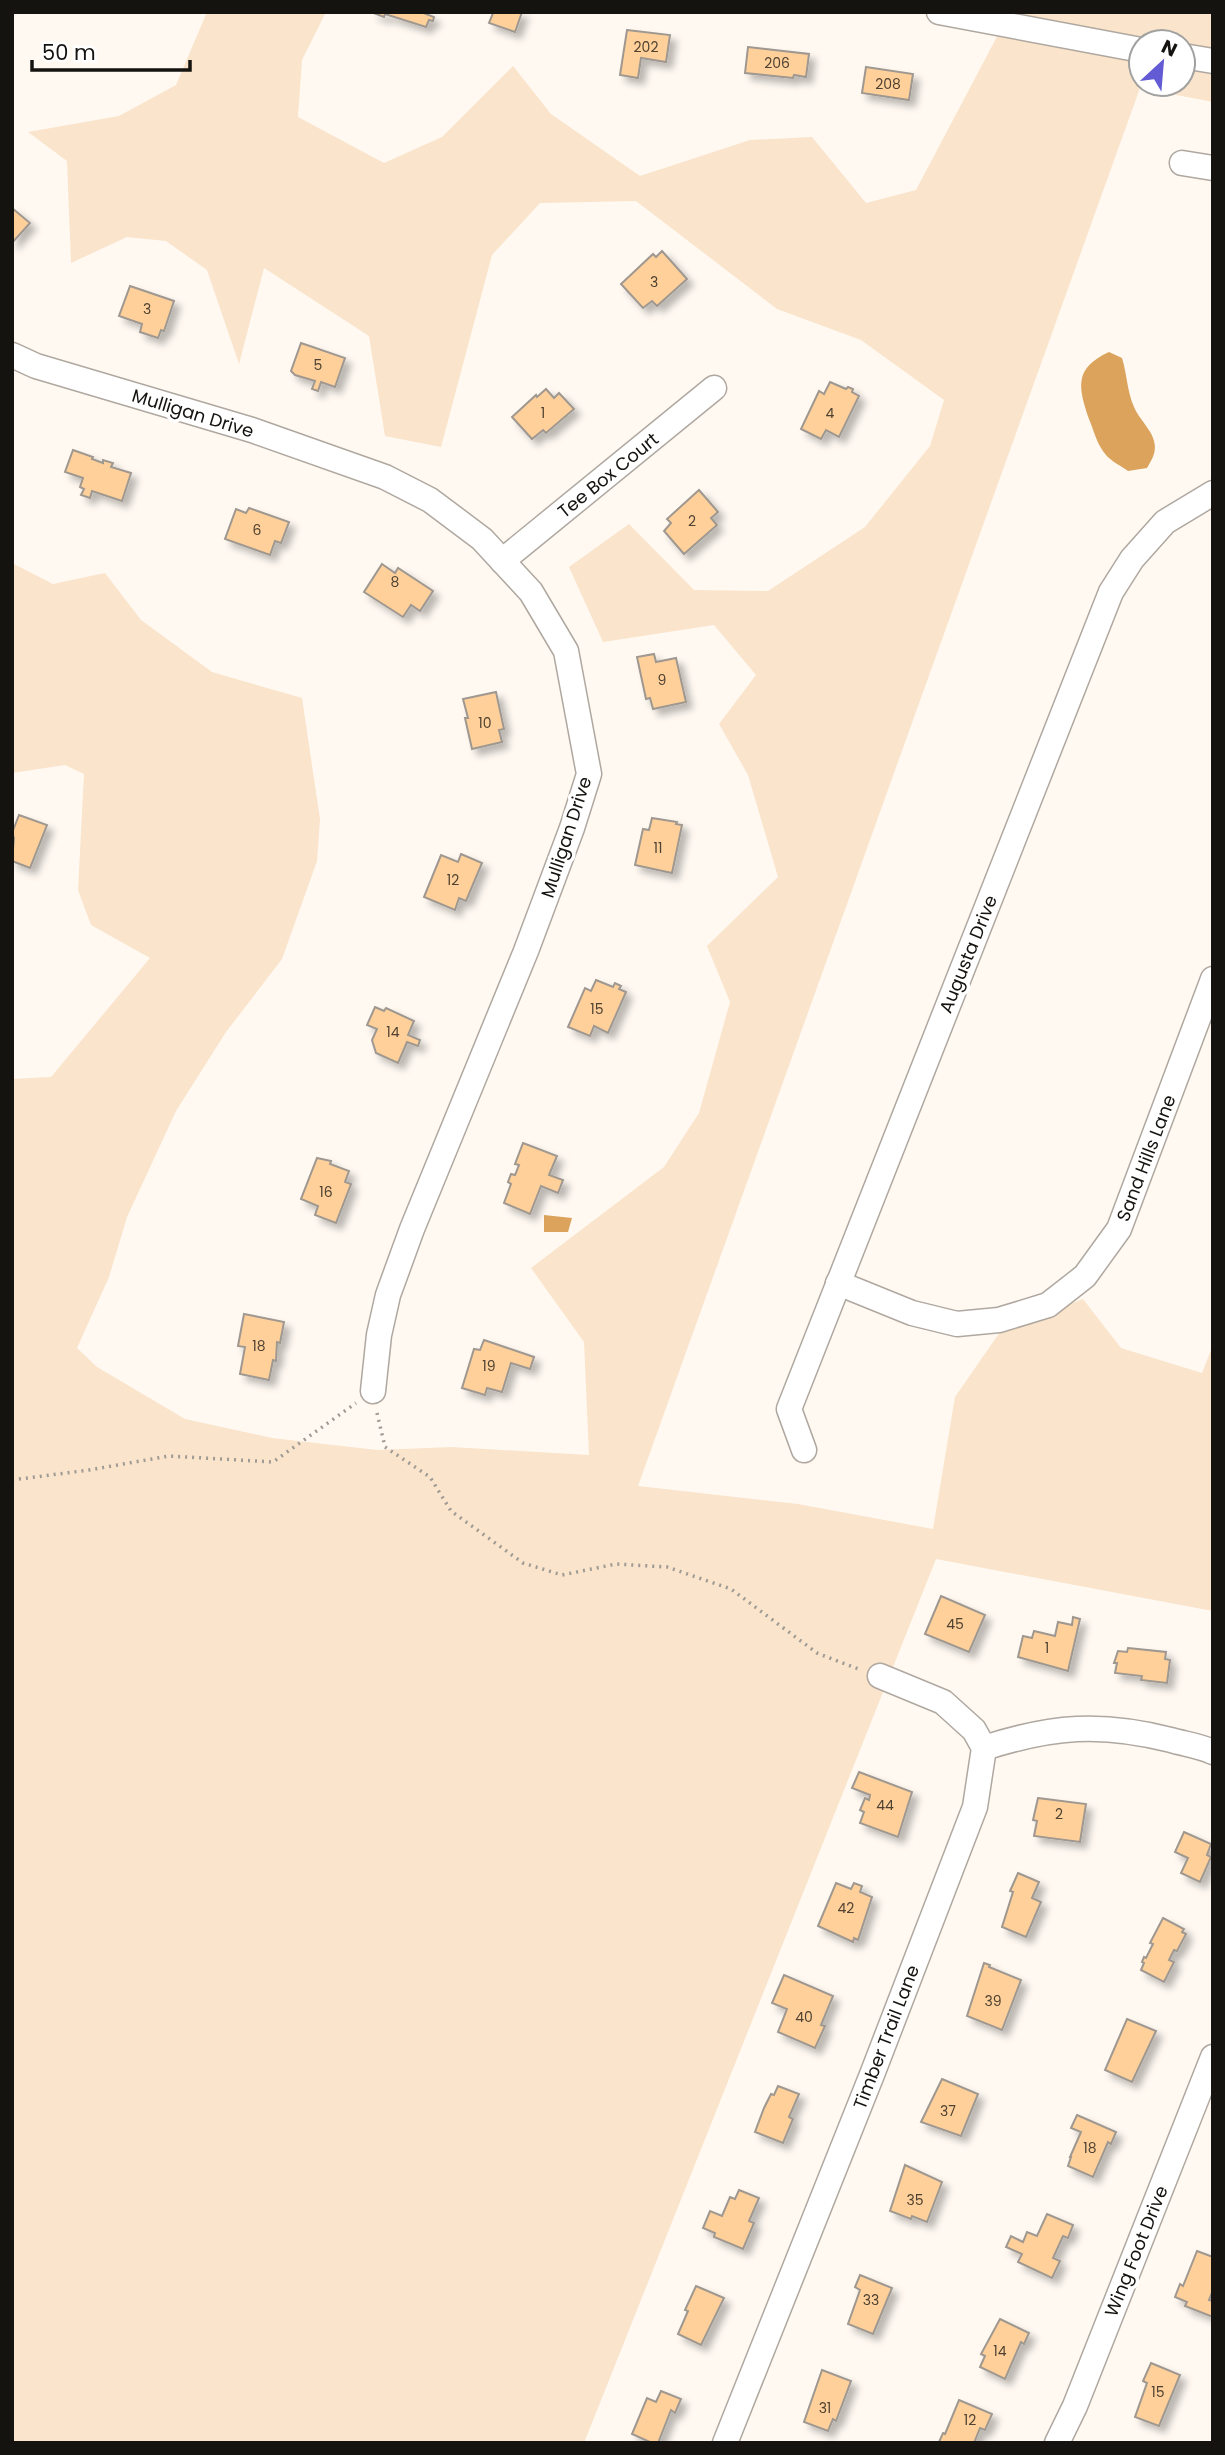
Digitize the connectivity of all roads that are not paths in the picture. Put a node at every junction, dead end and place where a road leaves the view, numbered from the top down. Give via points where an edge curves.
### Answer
1 (939, 12) edge
2 (1127, 47) edge
3 (1182, 163) dead end
4 (1213, 168) edge
5 (12, 355) edge
6 (714, 388) dead end
7 (1213, 493) edge
8 (502, 561) junction
9 (1213, 979) edge
10 (838, 1283) junction
11 (373, 1391) road end
12 (804, 1450) dead end
13 (880, 1676) road end
14 (984, 1748) junction
15 (1213, 1752) edge
16 (1213, 2057) edge
17 (725, 2443) edge
18 (1057, 2443) edge

1 - 2 street
3 - 4 street
5 - 8 street, Mulligan Drive via 385,477 430,500 482,539
6 - 8 street, Tee Box Court
7 - 10 street, Augusta Drive via 1165,522 1132,559 1111,592
8 - 11 street, Mulligan Drive via 531,592 566,651 589,774 526,951 391,1284
9 - 10 street, Sand Hills Lane via 1119,1229 1085,1276 1048,1306 999,1320 957,1324 912,1313
10 - 12 street, Augusta Drive via 789,1409
13 - 14 street via 943,1702 974,1730
14 - 15 street via 1061,1728 1112,1728
14 - 17 street, Timber Trail Lane via 975,1808 955,1862
16 - 18 street, Wing Foot Drive

